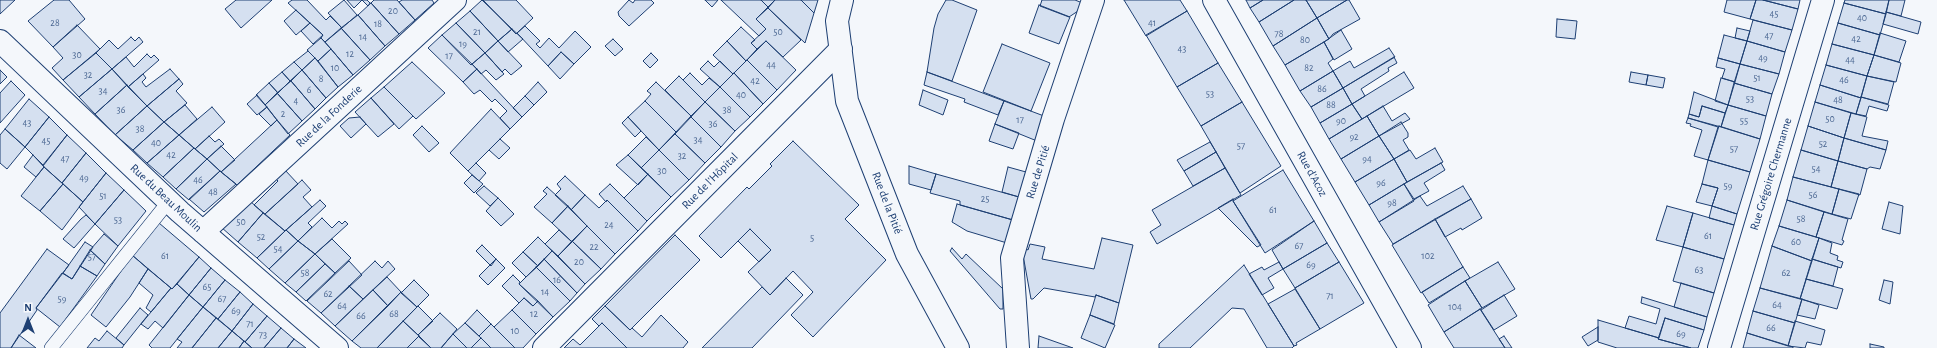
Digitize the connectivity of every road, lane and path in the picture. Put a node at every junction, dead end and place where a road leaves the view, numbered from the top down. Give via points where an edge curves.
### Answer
1 (455, 0) edge
2 (842, 0) edge
3 (1093, 0) edge
4 (1214, 0) edge
5 (1823, 0) edge
6 (0, 41) edge
7 (841, 49) junction
8 (169, 201) junction
9 (204, 232) junction
10 (52, 348) edge
11 (338, 348) edge
12 (544, 348) edge
13 (958, 348) edge
14 (1018, 348) edge
15 (1410, 348) edge
16 (1719, 348) edge

1 - 9 street, Rue de la Fonderie
2 - 7 street via 838,21
3 - 14 street, Rue de Pitié via 1053,119 1012,258
4 - 15 street, Rue d'Acoz
5 - 16 street, Rue Grégoire Chermanne
6 - 8 street, Rue du Beau Moulin
7 - 12 street, Rue de l'Hôpital
7 - 13 street, Rue de la Pitié via 847,101 907,254
8 - 9 street, Rue du Beau Moulin
8 - 10 lane
9 - 11 street, Rue du Beau Moulin

